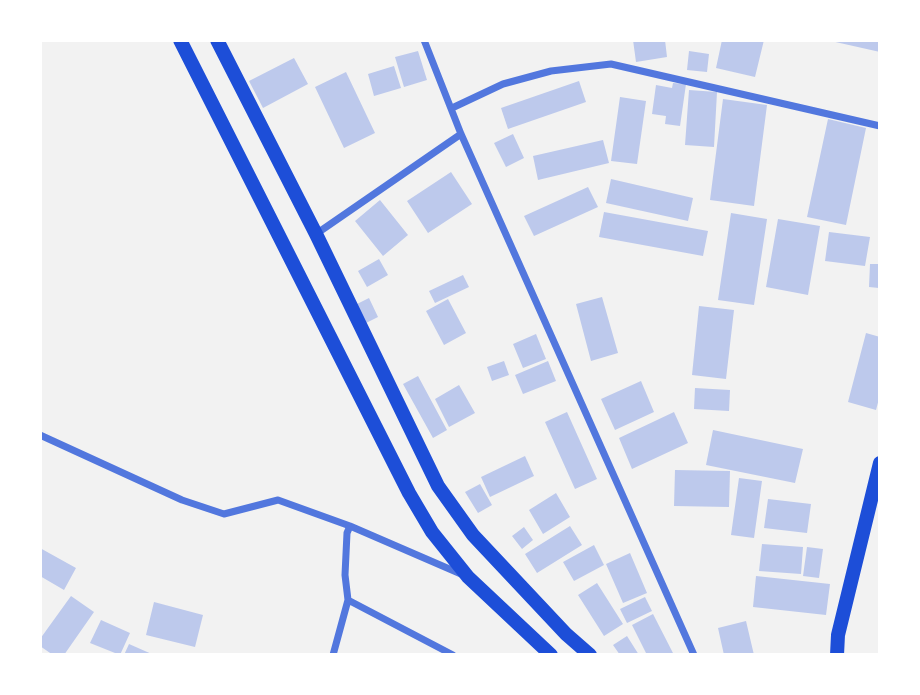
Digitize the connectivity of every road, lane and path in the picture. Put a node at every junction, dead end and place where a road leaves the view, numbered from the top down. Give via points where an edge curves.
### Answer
1 (180, 40) edge
2 (217, 40) edge
3 (425, 40) edge
4 (452, 108) junction
5 (880, 126) edge
6 (461, 134) junction
7 (316, 234) junction
8 (40, 435) edge
9 (880, 463) edge
10 (350, 526) junction
11 (468, 577) junction
12 (348, 600) junction
13 (838, 635) junction
14 (332, 655) edge
15 (453, 655) edge
16 (551, 655) edge
17 (590, 655) edge
18 (694, 655) edge
19 (829, 655) edge
20 (837, 655) edge

1 - 11 main road via 409,493 432,532
2 - 7 main road
3 - 4 street
4 - 5 street via 503,84 551,71 611,64
4 - 6 street
6 - 7 street
6 - 18 street
7 - 17 main road via 438,486 473,535
8 - 10 street via 182,500 224,514 278,500
9 - 13 main road
10 - 11 street
10 - 12 street via 345,575
11 - 16 main road
12 - 14 street
12 - 15 street
13 - 19 main road
13 - 20 main road

